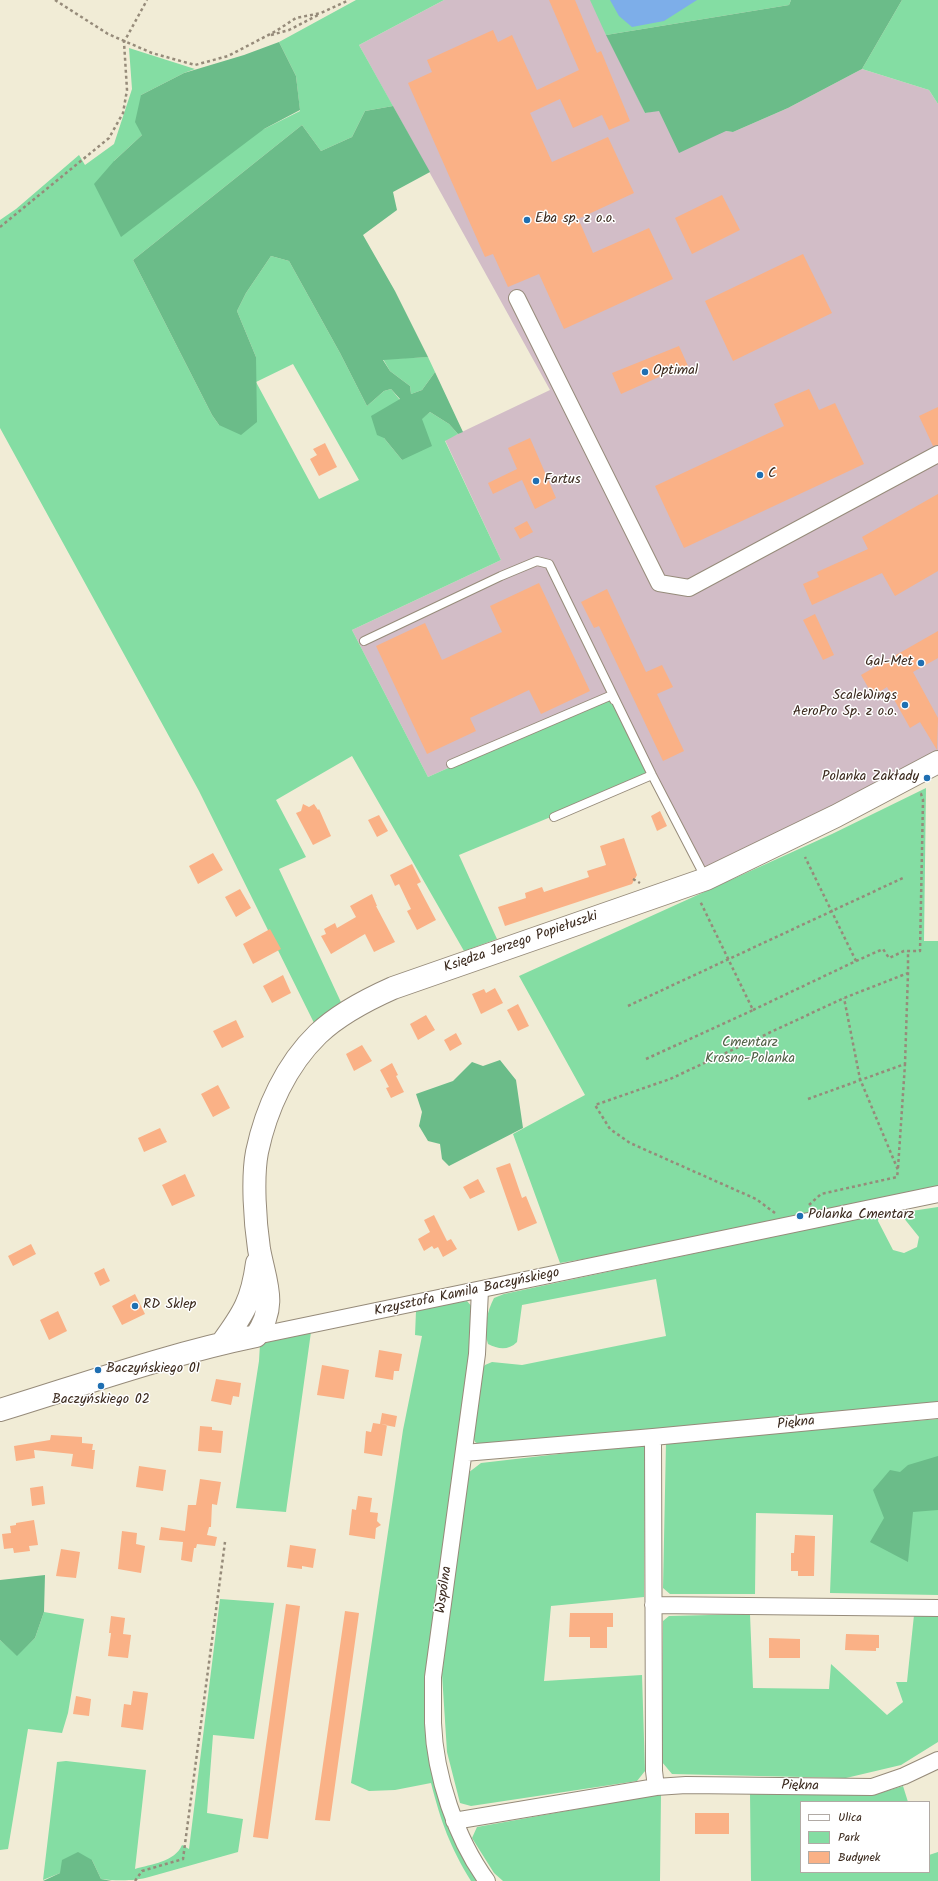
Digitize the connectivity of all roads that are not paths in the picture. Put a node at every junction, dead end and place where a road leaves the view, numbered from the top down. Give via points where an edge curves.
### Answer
1 (517, 298) dead end
2 (938, 454) edge
3 (364, 641) dead end
4 (938, 762) edge
5 (451, 764) dead end
6 (652, 775) junction
7 (554, 818) dead end
8 (706, 879) junction
9 (938, 1194) edge
10 (259, 1248) junction
11 (480, 1290) junction
12 (248, 1302) junction
13 (268, 1313) junction
14 (294, 1328) junction
15 (256, 1336) junction
16 (222, 1343) junction
17 (0, 1410) edge
18 (938, 1410) edge
19 (653, 1437) junction
20 (464, 1453) junction
21 (653, 1605) junction
22 (938, 1608) edge
23 (938, 1760) edge
24 (656, 1787) junction
25 (454, 1821) junction
26 (487, 1881) edge

1 - 2 street via 658,583 689,588
3 - 6 lane via 537,561 549,564
4 - 8 street, Księdza Jerzego Popiełuszki via 836,816
5 - 6 lane via 612,695
6 - 7 lane
6 - 8 lane
8 - 10 street, Księdza Jerzego Popiełuszki via 393,988 367,999 319,1033 299,1056 266,1117 257,1153 255,1181
9 - 11 street, Krzysztofa Kamila Baczyńskiego
10 - 12 street, Księdza Jerzego Popiełuszki via 253,1288
10 - 13 street, Księdza Jerzego Popiełuszki via 266,1278
11 - 14 street, Krzysztofa Kamila Baczyńskiego
11 - 20 street, Wspólna via 477,1354
12 - 15 street via 251,1324
12 - 16 street, Księdza Jerzego Popiełuszki via 238,1322
13 - 14 street via 275,1322
13 - 15 street
14 - 15 street, Krzysztofa Kamila Baczyńskiego
15 - 16 street, Krzysztofa Kamila Baczyńskiego
16 - 17 street, Krzysztofa Kamila Baczyńskiego
18 - 19 street, Piękna
19 - 20 street, Piękna
19 - 21 street
20 - 25 street, Wspólna via 433,1677 433,1724 439,1766
21 - 22 street
21 - 24 street
23 - 24 street, Piękna via 872,1787
24 - 25 street, Piękna
25 - 26 street, Wspólna via 464,1844

